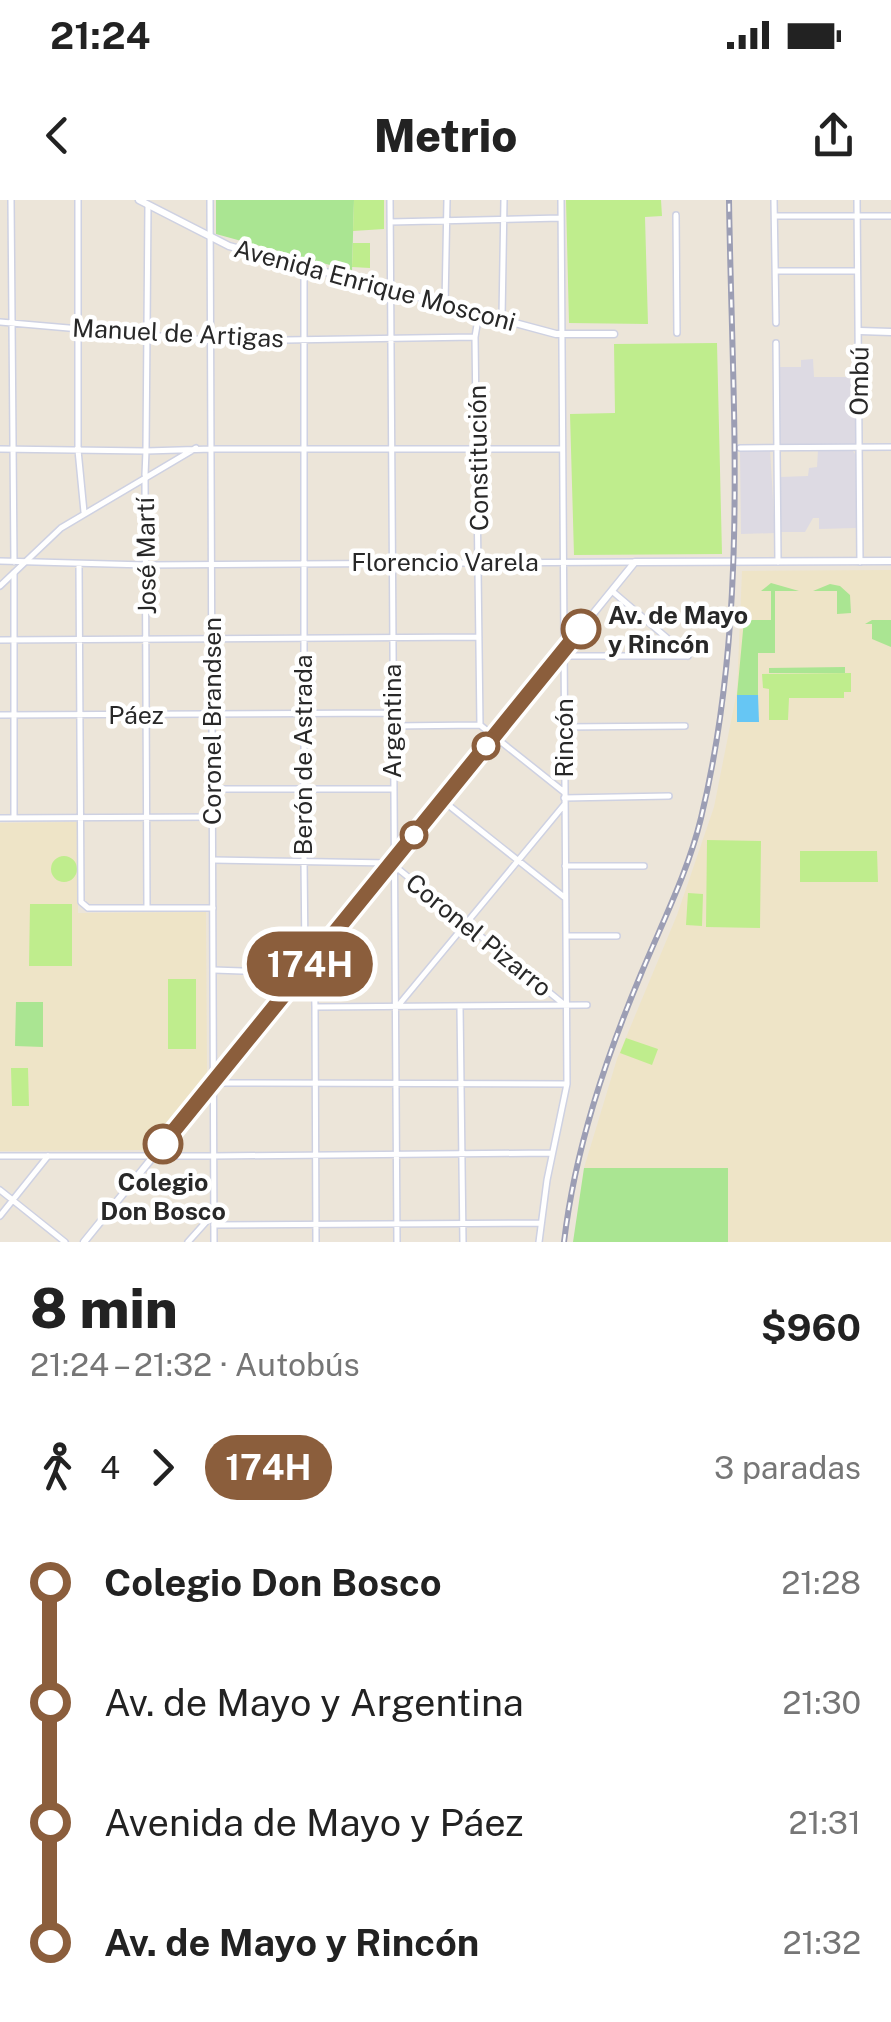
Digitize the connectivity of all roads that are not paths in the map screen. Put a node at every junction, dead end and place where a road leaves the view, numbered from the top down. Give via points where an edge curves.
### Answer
1 (11, 200) edge
2 (78, 200) edge
3 (138, 200) edge
4 (210, 200) edge
5 (390, 200) edge
6 (447, 200) edge
7 (504, 200) edge
8 (561, 200) edge
9 (774, 200) edge
10 (857, 200) edge
11 (148, 204) junction
12 (676, 214) dead end
13 (858, 215) junction
14 (774, 216) junction
15 (891, 216) edge
16 (561, 218) junction
17 (504, 220) junction
18 (447, 221) junction
19 (390, 222) junction
20 (210, 239) junction
21 (304, 266) junction
22 (776, 272) junction
23 (857, 272) junction
24 (390, 289) junction
25 (444, 304) junction
26 (480, 312) junction
27 (502, 318) junction
28 (0, 322) edge
29 (12, 323) junction
30 (776, 323) dead end
31 (79, 328) junction
32 (860, 331) junction
33 (891, 332) edge
34 (678, 333) dead end
35 (145, 334) junction
36 (614, 334) dead end
37 (561, 335) junction
38 (476, 337) junction
39 (391, 338) junction
40 (212, 340) junction
41 (302, 340) junction
42 (776, 343) dead end
43 (858, 446) junction
44 (891, 446) edge
45 (196, 448) junction
46 (740, 448) dead end
47 (777, 448) junction
48 (0, 449) edge
49 (12, 449) junction
50 (212, 449) junction
51 (78, 450) junction
52 (146, 450) junction
53 (391, 450) junction
54 (478, 450) junction
55 (562, 450) junction
56 (302, 451) junction
57 (145, 474) junction
58 (84, 512) junction
59 (0, 561) edge
60 (479, 561) junction
61 (564, 561) junction
62 (891, 561) edge
63 (14, 562) junction
64 (302, 562) junction
65 (391, 562) junction
66 (634, 562) junction
67 (778, 562) junction
68 (860, 562) junction
69 (24, 563) junction
70 (79, 564) junction
71 (212, 564) junction
72 (146, 565) junction
73 (14, 572) junction
74 (0, 586) edge
75 (612, 590) junction
76 (392, 637) junction
77 (480, 637) junction
78 (212, 638) junction
79 (303, 638) junction
80 (80, 639) junction
81 (0, 640) edge
82 (14, 640) junction
83 (146, 640) junction
84 (564, 652) junction
85 (303, 713) junction
86 (79, 714) junction
87 (212, 714) junction
88 (392, 714) junction
89 (0, 715) edge
90 (14, 715) junction
91 (146, 715) junction
92 (480, 725) junction
93 (393, 726) junction
94 (684, 726) dead end
95 (564, 728) junction
96 (494, 736) junction
97 (213, 788) junction
98 (304, 789) junction
99 (392, 789) junction
100 (669, 796) dead end
101 (564, 798) junction
102 (442, 800) junction
103 (212, 817) junction
104 (0, 818) edge
105 (14, 818) junction
106 (80, 818) junction
107 (148, 818) junction
108 (213, 860) junction
109 (304, 860) junction
110 (517, 860) junction
111 (392, 863) junction
112 (564, 866) junction
113 (644, 866) dead end
114 (564, 897) junction
115 (147, 908) junction
116 (213, 908) junction
117 (466, 924) junction
118 (566, 936) junction
119 (617, 936) dead end
120 (310, 964) junction
121 (214, 970) junction
122 (302, 973) junction
123 (587, 1005) dead end
124 (566, 1006) junction
125 (315, 1007) junction
126 (396, 1007) junction
127 (460, 1007) junction
128 (214, 1083) junction
129 (460, 1084) junction
130 (567, 1084) junction
131 (396, 1085) junction
132 (314, 1086) junction
133 (551, 1153) junction
134 (396, 1154) junction
135 (462, 1154) junction
136 (154, 1155) junction
137 (315, 1155) junction
138 (0, 1156) edge
139 (48, 1156) junction
140 (214, 1156) junction
141 (0, 1190) edge
142 (13, 1200) junction
143 (214, 1214) junction
144 (0, 1216) edge
145 (396, 1224) junction
146 (463, 1224) junction
147 (541, 1224) junction
148 (214, 1225) junction
149 (316, 1225) junction
150 (65, 1242) edge
151 (84, 1242) edge
152 (188, 1242) edge
153 (214, 1242) edge
154 (316, 1242) edge
155 (397, 1242) edge
156 (462, 1242) edge
157 (539, 1242) edge

1 - 29 street
2 - 31 street
3 - 11 main road, Avenida Enrique Mosconi
4 - 20 street, Coronel Brandsen
5 - 19 street, Argentina
6 - 18 street
7 - 17 street
8 - 16 street, Rincón
9 - 14 street
10 - 13 street, Ombú
11 - 20 main road, Avenida Enrique Mosconi
11 - 35 street, José Martí
12 - 34 street
13 - 14 street
13 - 15 street
13 - 23 street, Ombú
14 - 22 street
16 - 17 street
16 - 37 street, Rincón
17 - 18 street
17 - 27 street
18 - 19 street
18 - 25 street
19 - 24 street, Argentina
20 - 21 main road, Avenida Enrique Mosconi
20 - 40 street, Coronel Brandsen
21 - 24 main road, Avenida Enrique Mosconi
21 - 41 street, Berón de Astrada
22 - 23 street
22 - 30 street
23 - 32 street, Ombú
24 - 25 main road, Avenida Enrique Mosconi
24 - 39 street, Argentina
25 - 26 main road, Avenida Enrique Mosconi
26 - 27 main road, Avenida Enrique Mosconi
26 - 38 street, Constitución
27 - 37 main road, Avenida Enrique Mosconi
28 - 29 street, Manuel de Artigas
29 - 31 street, Manuel de Artigas
29 - 49 street
31 - 35 street, Manuel de Artigas
31 - 51 street
32 - 33 main road
32 - 43 street, Ombú
35 - 40 street, Manuel de Artigas
35 - 52 street, José Martí
36 - 37 main road, Avenida Enrique Mosconi
37 - 55 street, Rincón
38 - 39 street, Manuel de Artigas
38 - 54 street, Constitución
39 - 41 street, Manuel de Artigas
39 - 53 street, Argentina
40 - 41 street, Manuel de Artigas
40 - 50 street, Coronel Brandsen
41 - 56 street, Berón de Astrada
42 - 47 street
43 - 44 street
43 - 47 street
43 - 68 street, Ombú
45 - 50 street
45 - 52 street
45 - 57 street
46 - 47 street
47 - 67 street
48 - 49 street
49 - 51 street
49 - 63 street
50 - 56 street
50 - 71 street, Coronel Brandsen
51 - 52 street
51 - 58 street
52 - 57 street, José Martí
53 - 54 street
53 - 56 street
53 - 65 street, Argentina
54 - 55 street
54 - 60 street, Constitución
55 - 61 street, Rincón
56 - 64 street, Berón de Astrada
57 - 58 street
57 - 72 street, José Martí
58 - 69 street
59 - 63 street, Florencio Varela
60 - 61 street, Florencio Varela
60 - 65 street, Florencio Varela
60 - 77 street, Constitución
61 - 66 street, Florencio Varela
61 - 84 street, Rincón
62 - 68 main road, Florencio Varela
63 - 69 street, Florencio Varela
63 - 73 street
64 - 65 street, Florencio Varela
64 - 71 street, Florencio Varela
64 - 79 street, Berón de Astrada
65 - 76 street, Argentina
66 - 67 main road, Florencio Varela
66 - 75 main road
67 - 68 main road, Florencio Varela
69 - 70 street, Florencio Varela
69 - 73 street
70 - 72 street, Florencio Varela
70 - 80 street
71 - 72 street, Florencio Varela
71 - 78 street, Coronel Brandsen
72 - 83 street, José Martí
73 - 74 street
73 - 82 street
75 - 84 main road
75 - 84 street via 688,656
76 - 77 street
76 - 79 street
76 - 88 street, Argentina
77 - 92 street, Constitución
78 - 79 street
78 - 83 street
78 - 87 street, Coronel Brandsen
79 - 85 street, Berón de Astrada
80 - 82 street
80 - 83 street
80 - 86 street
81 - 82 street
82 - 90 street
83 - 91 street, José Martí
84 - 95 street, Rincón
84 - 96 main road
85 - 87 street, Páez
85 - 88 street, Páez
85 - 98 street, Berón de Astrada
86 - 90 street, Páez
86 - 91 street, Páez
86 - 106 street
87 - 91 street, Páez
87 - 97 street, Coronel Brandsen
88 - 93 street, Argentina
89 - 90 street, Páez
90 - 105 street
91 - 107 street, José Martí
92 - 93 street
92 - 96 street
93 - 99 street, Argentina
94 - 95 street
95 - 101 street, Rincón
96 - 101 street
96 - 102 main road
97 - 98 street
97 - 103 street, Coronel Brandsen
98 - 99 street
98 - 109 street, Berón de Astrada
99 - 111 street, Argentina
100 - 101 street
101 - 110 street
101 - 112 street, Rincón
102 - 110 street
102 - 111 main road
103 - 107 street
103 - 108 street, Coronel Brandsen
104 - 105 street
105 - 106 street
106 - 107 street
106 - 115 street via 83,906
107 - 115 street, José Martí
108 - 109 street, Coronel Pizarro
108 - 116 street, Coronel Brandsen
109 - 111 street, Coronel Pizarro
109 - 120 street, Berón de Astrada
110 - 114 street
110 - 117 street
111 - 117 street, Coronel Pizarro
111 - 120 main road
111 - 126 street, Argentina
112 - 113 street
112 - 114 street, Rincón
114 - 118 street, Rincón
115 - 116 street
116 - 121 street, Coronel Brandsen
117 - 124 street, Coronel Pizarro
117 - 126 street
118 - 119 street
118 - 124 street, Rincón
120 - 122 main road
120 - 125 street, Berón de Astrada
121 - 122 street
121 - 128 street, Coronel Brandsen
122 - 128 main road
123 - 124 street
124 - 127 street
124 - 130 street, Rincón
125 - 126 street
125 - 132 street, Berón de Astrada
126 - 127 street
126 - 131 street, Argentina
127 - 129 street
128 - 132 street
128 - 136 main road
128 - 140 street, Coronel Brandsen
129 - 130 street
129 - 131 street
129 - 135 street
130 - 133 street, Rincón
131 - 132 street
131 - 134 street, Argentina
132 - 137 street, Berón de Astrada
133 - 135 street
133 - 147 street, Rincón
134 - 135 street
134 - 137 street
134 - 145 street, Argentina
135 - 146 street
136 - 139 street
136 - 140 street
136 - 151 main road
137 - 140 street
137 - 149 street, Berón de Astrada
138 - 139 street
139 - 142 street
140 - 143 street, Coronel Brandsen
141 - 142 street
142 - 144 street
142 - 150 street
143 - 148 street, Coronel Brandsen
143 - 152 street
145 - 146 street
145 - 149 street
145 - 155 street, Argentina
146 - 147 street
146 - 156 street
147 - 157 street, Rincón
148 - 149 street
148 - 153 street, Coronel Brandsen
149 - 154 street, Berón de Astrada

